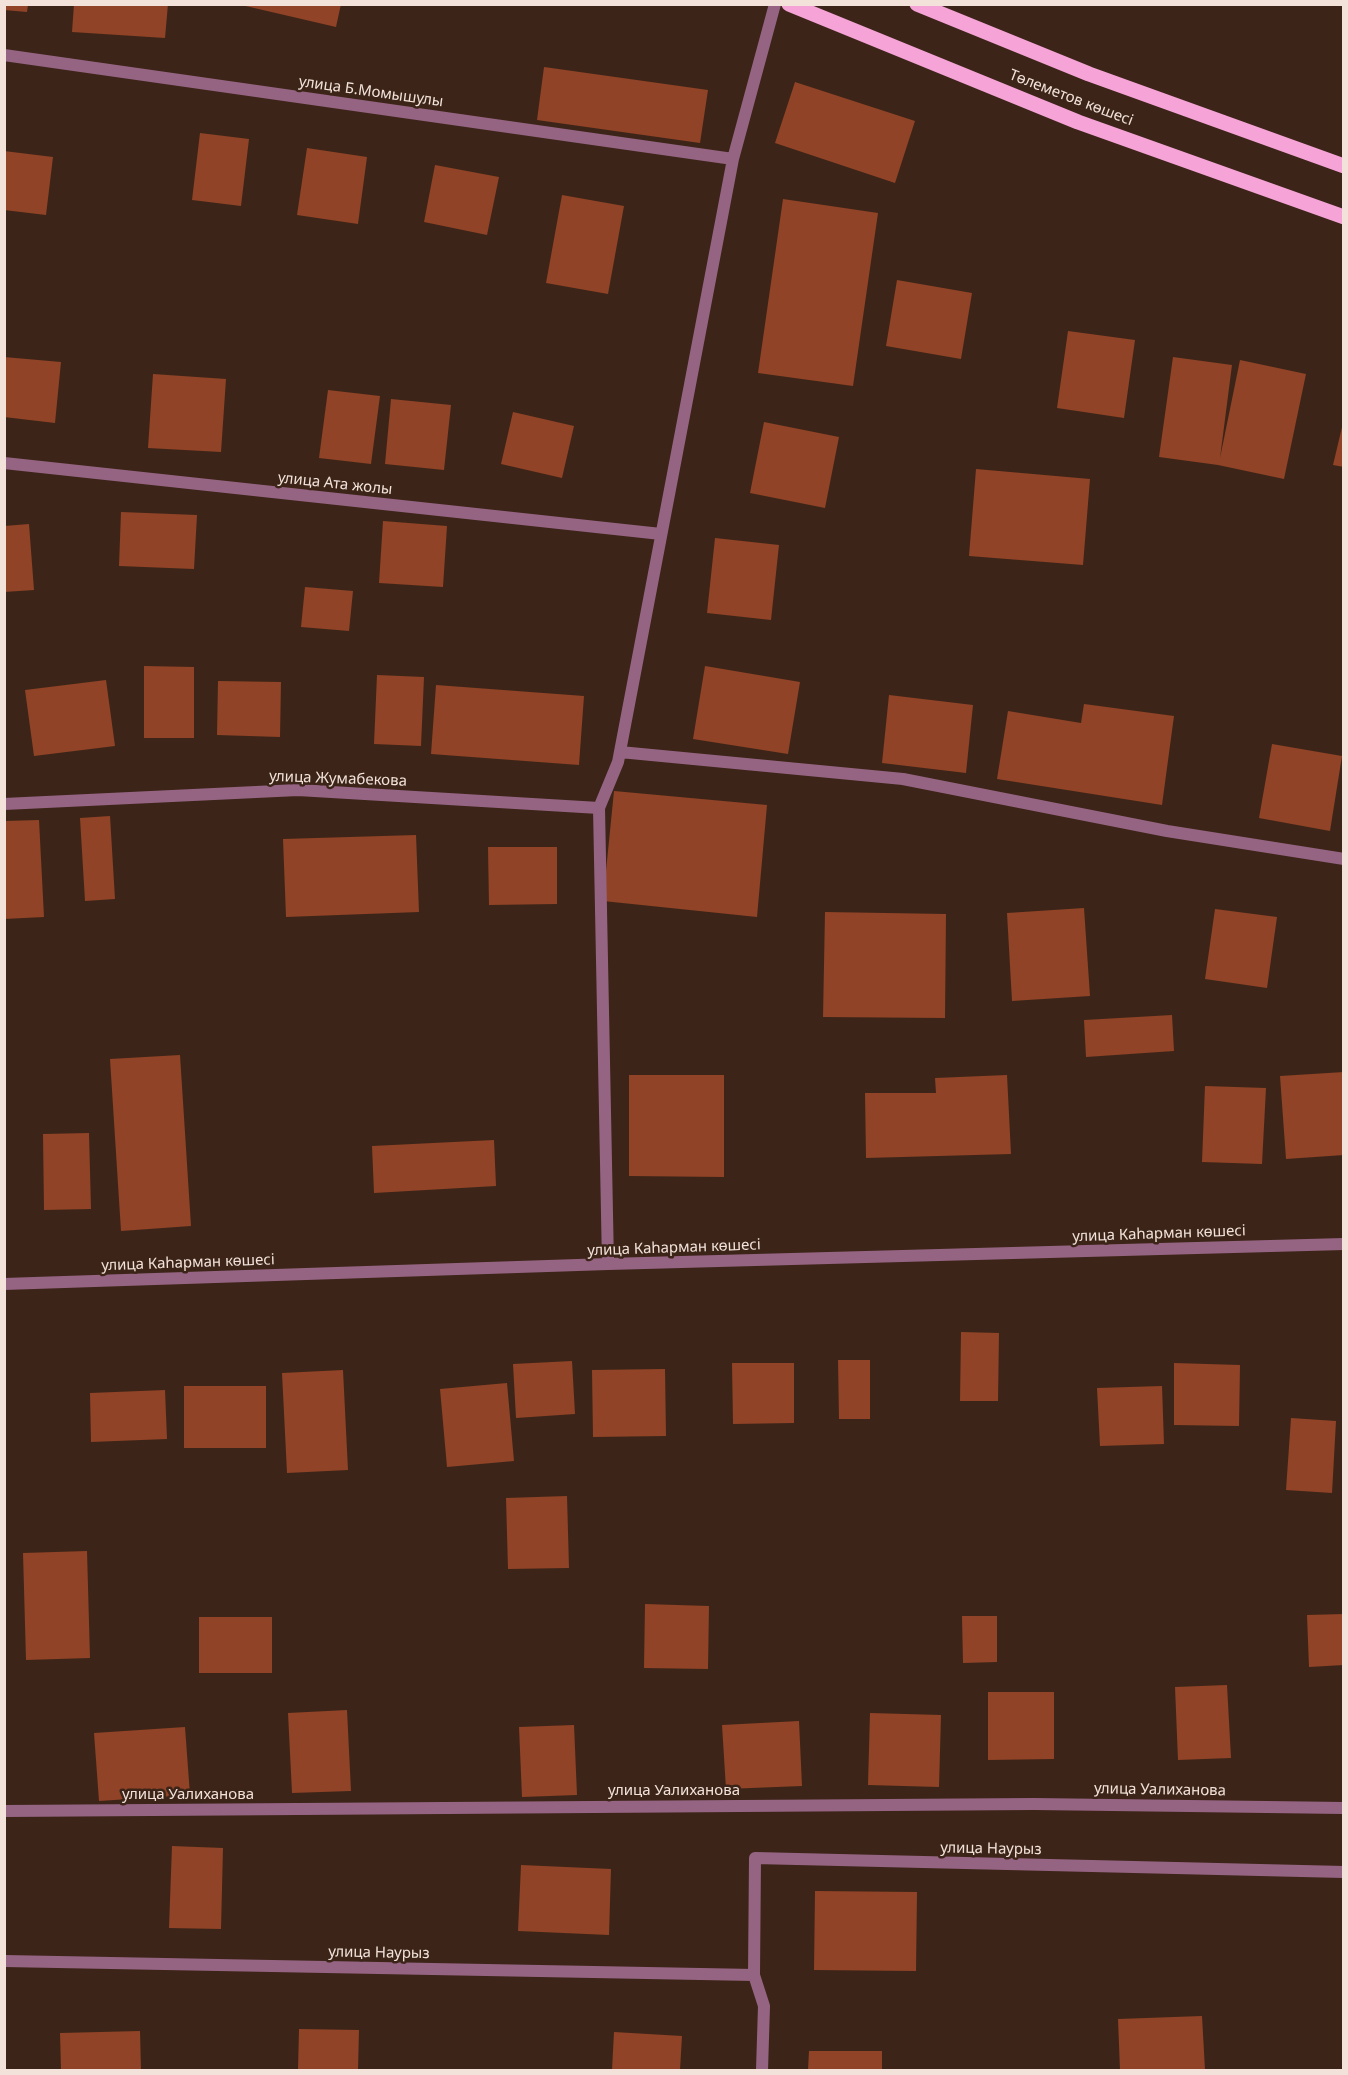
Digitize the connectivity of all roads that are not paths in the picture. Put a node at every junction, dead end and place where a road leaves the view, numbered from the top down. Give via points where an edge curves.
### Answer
1 (775, 4) edge
2 (789, 4) edge
3 (917, 4) edge
4 (4, 55) edge
5 (733, 159) junction
6 (1344, 166) edge
7 (1344, 217) edge
8 (4, 464) edge
9 (661, 534) junction
10 (620, 752) junction
11 (4, 804) edge
12 (598, 808) junction
13 (1344, 859) edge
14 (1344, 1244) edge
15 (608, 1264) junction
16 (4, 1284) edge
17 (1344, 1808) edge
18 (4, 1811) edge
19 (1344, 1872) edge
20 (4, 1961) edge
21 (754, 1976) junction
22 (762, 2070) edge

1 - 5 street
2 - 7 main road, Төлеметов көшесі via 1078,122
3 - 6 main road, Төлеметов көшесі via 1089,74
4 - 5 street, улица Б.Момышулы
5 - 9 street
8 - 9 street, улица Ата жолы
9 - 10 street
10 - 12 street
10 - 13 street via 903,778 1167,831
11 - 12 street, улица Жумабекова via 298,790
12 - 15 street
14 - 15 street, улица Каһарман көшесі
15 - 16 street, улица Каһарман көшесі
17 - 18 street, улица Уалиханова via 1022,1804
19 - 21 street, улица Наурыз via 754,1858
20 - 21 street, улица Наурыз
21 - 22 street, улица Наурыз via 765,2006

